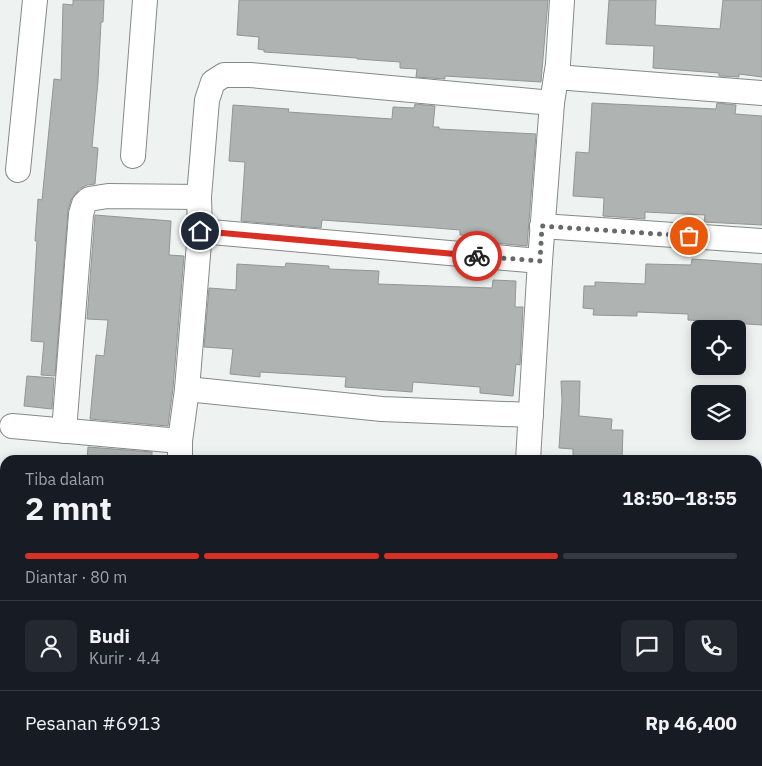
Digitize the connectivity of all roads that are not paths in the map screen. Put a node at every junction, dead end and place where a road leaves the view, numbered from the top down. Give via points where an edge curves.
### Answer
1 (35, 0) edge
2 (145, 0) edge
3 (562, 0) edge
4 (556, 77) junction
5 (762, 93) edge
6 (552, 104) junction
7 (133, 156) dead end
8 (18, 170) dead end
9 (199, 196) junction
10 (542, 226) junction
11 (200, 231) junction
12 (762, 241) edge
13 (540, 261) junction
14 (187, 389) junction
15 (531, 415) junction
16 (12, 426) dead end
17 (64, 431) junction
18 (181, 455) edge
19 (528, 455) edge

1 - 8 street
2 - 7 street
3 - 4 street
4 - 5 street
4 - 6 street
6 - 9 street via 250,75 224,76 214,82 207,100
6 - 10 street
9 - 11 street
9 - 17 street via 108,196 89,199 84,204
10 - 12 street
10 - 13 street
11 - 13 street
11 - 14 street
13 - 15 street
14 - 15 street via 382,409
14 - 18 street
15 - 19 street
16 - 17 street
17 - 18 street

